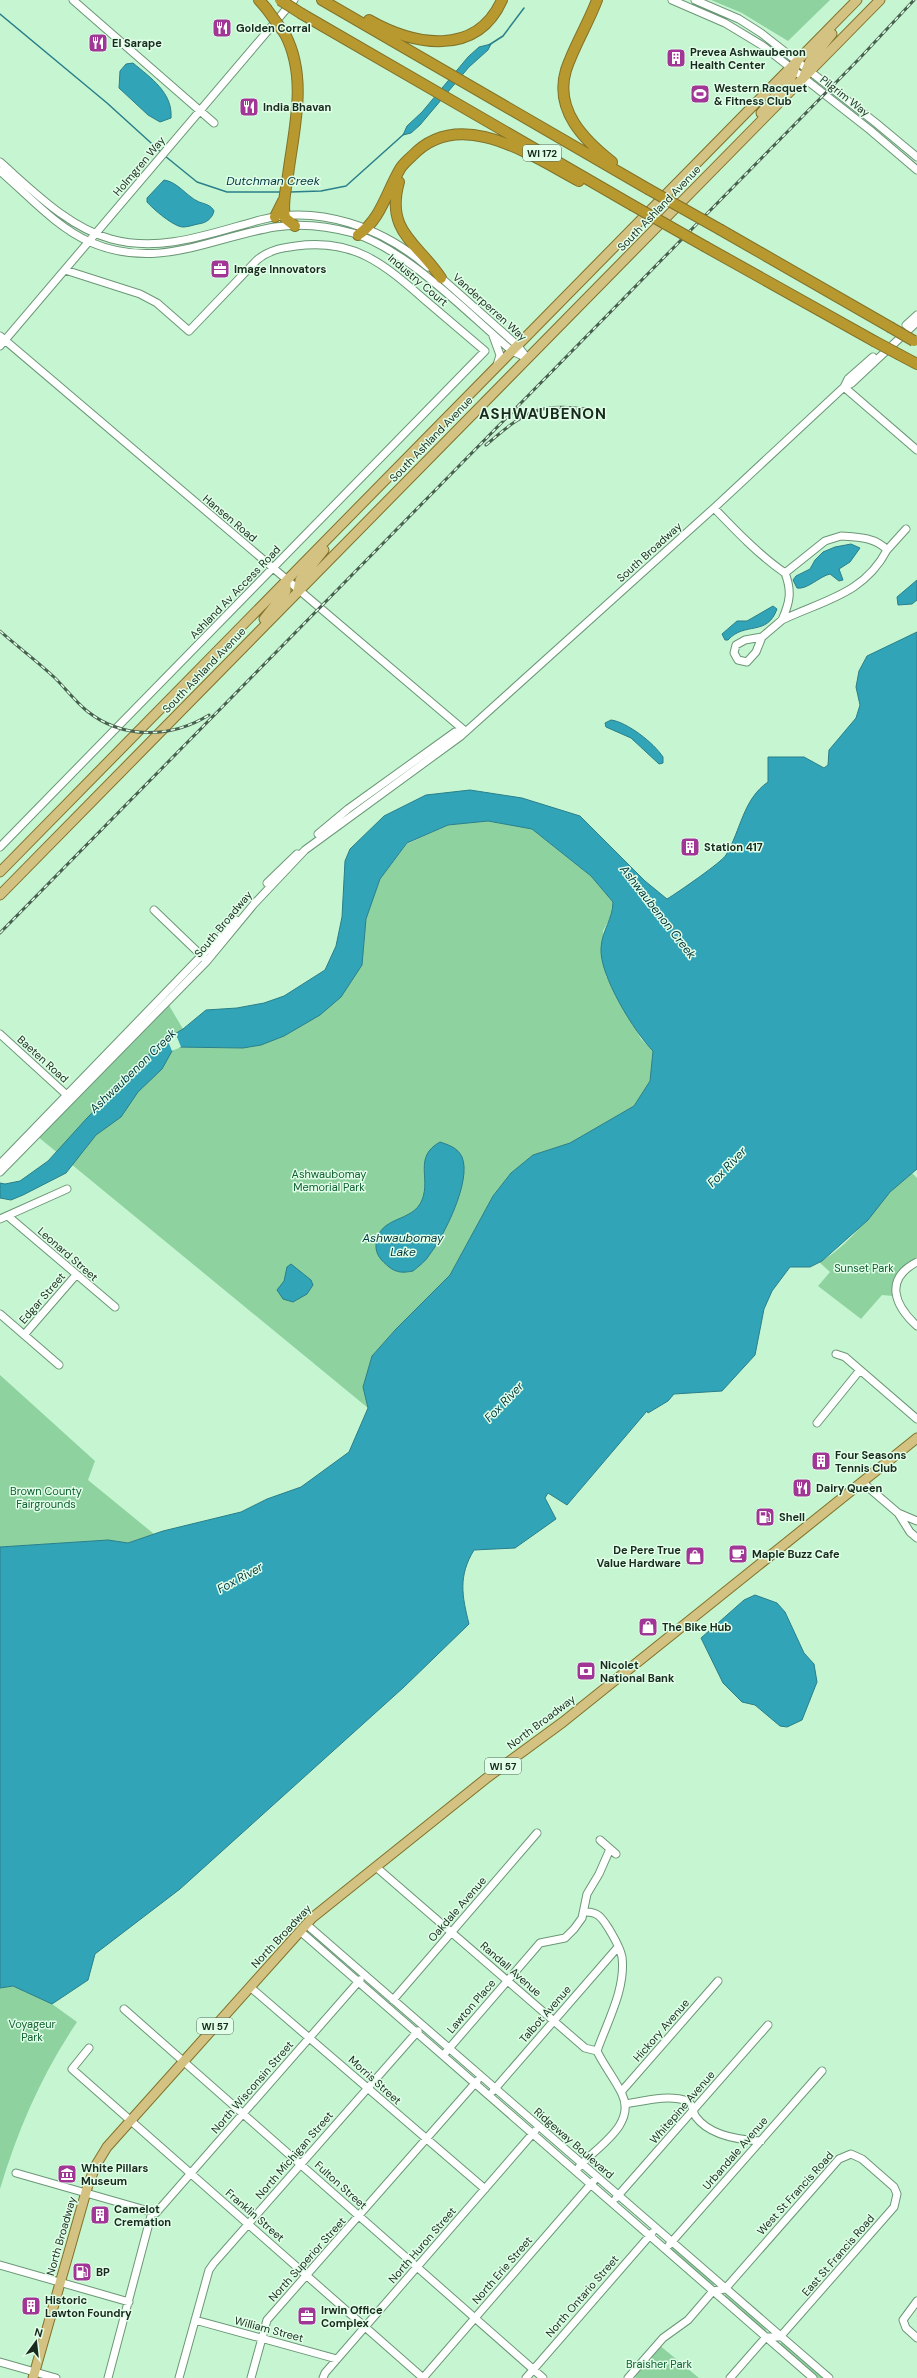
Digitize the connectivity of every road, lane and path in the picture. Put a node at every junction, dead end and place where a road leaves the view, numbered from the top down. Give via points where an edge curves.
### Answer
1 (73, 0) edge
2 (280, 0) edge
3 (294, 0) edge
4 (322, 0) edge
5 (332, 0) edge
6 (502, 0) edge
7 (597, 0) edge
8 (600, 0) edge
9 (672, 0) edge
10 (695, 0) edge
11 (880, 0) edge
12 (854, 3) edge
13 (262, 4) edge
14 (592, 12) junction
15 (797, 61) junction
16 (808, 69) junction
17 (792, 70) junction
18 (804, 78) junction
19 (200, 111) junction
20 (214, 123) dead end
21 (744, 138) junction
22 (917, 157) edge
23 (0, 162) edge
24 (407, 162) junction
25 (917, 170) edge
26 (0, 171) edge
27 (628, 177) junction
28 (632, 205) junction
29 (280, 216) junction
30 (295, 226) junction
31 (367, 229) junction
32 (97, 234) junction
33 (358, 235) junction
34 (90, 242) junction
35 (65, 270) junction
36 (441, 278) junction
37 (917, 315) edge
38 (917, 322) edge
39 (493, 336) junction
40 (2, 341) edge
41 (916, 342) edge
42 (514, 348) junction
43 (485, 351) joint
44 (528, 358) junction
45 (917, 364) edge
46 (498, 365) junction
47 (844, 387) junction
48 (917, 450) edge
49 (714, 508) junction
50 (352, 514) junction
51 (906, 529) dead end
52 (887, 550) junction
53 (272, 569) junction
54 (786, 573) junction
55 (286, 581) junction
56 (298, 591) junction
57 (782, 620) junction
58 (762, 637) dead end
59 (246, 645) junction
60 (465, 731) junction
61 (0, 847) edge
62 (0, 872) edge
63 (0, 895) edge
64 (154, 910) dead end
65 (201, 955) junction
66 (207, 961) junction
67 (0, 1034) edge
68 (66, 1094) junction
69 (72, 1100) junction
70 (0, 1164) edge
71 (0, 1172) edge
72 (67, 1189) dead end
73 (8, 1217) junction
74 (0, 1219) edge
75 (917, 1262) edge
76 (76, 1276) junction
77 (114, 1307) dead end
78 (0, 1314) edge
79 (917, 1326) edge
80 (24, 1335) junction
81 (836, 1354) dead end
82 (59, 1365) dead end
83 (860, 1370) junction
84 (917, 1419) edge
85 (816, 1423) dead end
86 (917, 1438) edge
87 (862, 1482) junction
88 (898, 1513) junction
89 (917, 1521) edge
90 (917, 1538) edge
91 (538, 1833) dead end
92 (600, 1840) dead end
93 (610, 1849) junction
94 (616, 1854) dead end
95 (376, 1867) junction
96 (584, 1912) junction
97 (303, 1928) junction
98 (451, 1932) junction
99 (618, 1947) junction
100 (364, 1975) junction
101 (507, 1981) junction
102 (718, 1981) dead end
103 (358, 1983) junction
104 (250, 1987) junction
105 (393, 2000) junction
106 (124, 2009) dead end
107 (554, 2021) junction
108 (768, 2025) dead end
109 (423, 2026) junction
110 (416, 2033) junction
111 (310, 2038) junction
112 (89, 2048) dead end
113 (449, 2048) junction
114 (597, 2051) junction
115 (442, 2056) junction
116 (184, 2062) junction
117 (822, 2071) dead end
118 (481, 2076) junction
119 (474, 2084) junction
120 (368, 2088) junction
121 (495, 2088) junction
122 (621, 2092) junction
123 (488, 2096) junction
124 (626, 2104) junction
125 (694, 2111) junction
126 (243, 2114) junction
127 (131, 2121) junction
128 (539, 2127) junction
129 (533, 2134) junction
130 (427, 2139) junction
131 (760, 2141) junction
132 (301, 2164) junction
133 (582, 2164) junction
134 (575, 2171) junction
135 (16, 2173) dead end
136 (191, 2174) junction
137 (597, 2177) junction
138 (890, 2183) joint
139 (590, 2184) junction
140 (485, 2189) junction
141 (86, 2193) junction
142 (619, 2196) junction
143 (612, 2203) junction
144 (154, 2212) junction
145 (359, 2216) junction
146 (248, 2224) junction
147 (656, 2228) junction
148 (649, 2236) junction
149 (672, 2242) junction
150 (665, 2250) junction
151 (0, 2265) edge
152 (417, 2267) junction
153 (307, 2276) junction
154 (60, 2283) junction
155 (725, 2289) junction
156 (713, 2291) junction
157 (917, 2301) edge
158 (129, 2302) junction
159 (475, 2318) junction
160 (195, 2320) junction
161 (365, 2327) junction
162 (766, 2337) junction
163 (780, 2337) junction
164 (917, 2338) edge
165 (262, 2339) junction
166 (337, 2359) junction
167 (0, 2362) edge
168 (533, 2369) junction
169 (34, 2375) edge
170 (56, 2378) edge
171 (108, 2378) edge
172 (179, 2378) edge
173 (251, 2378) edge
174 (323, 2378) edge
175 (423, 2378) edge
176 (526, 2378) edge
177 (543, 2378) edge
178 (628, 2378) edge
179 (730, 2378) edge
180 (813, 2378) edge
181 (829, 2378) edge

1 - 19 street
2 - 28 highway, WI 172, bridge
3 - 19 street, Holmgren Way
4 - 27 highway, WI 172
5 - 6 highway via 393,32 440,42 456,40 478,30 487,22
7 - 14 highway
8 - 14 highway
9 - 17 street, Pilgrim Way via 746,34
10 - 15 street, Pilgrim Way via 739,19
11 - 16 main road
12 - 15 main road
12 - 16 main road
13 - 29 highway, bridge via 285,34 294,54 298,80 288,179
14 - 27 highway via 566,70 564,97 568,112 579,132
15 - 16 street, Pilgrim Way
15 - 17 main road
16 - 18 main road
16 - 22 street, Pilgrim Way
17 - 18 street, Pilgrim Way
17 - 21 main road
17 - 42 main road, South Ashland Avenue
18 - 21 main road, South Ashland Avenue
18 - 25 street, Pilgrim Way
19 - 20 street
19 - 32 street, Holmgren Way
21 - 44 main road, South Ashland Avenue
23 - 32 street, Vanderperren Way via 56,210
24 - 28 highway via 436,139 475,135 522,150 626,207
24 - 31 highway via 401,168 377,217
24 - 36 highway via 395,194 398,223 408,241 433,266
26 - 34 street, Vanderperren Way via 61,224
27 - 41 highway, WI 172, bridge
28 - 45 highway, WI 172, bridge
29 - 30 highway
29 - 31 street, Vanderperren Way via 325,218
29 - 32 street, Vanderperren Way via 176,242 124,241
30 - 33 street, Vanderperren Way via 320,226
30 - 34 street, Vanderperren Way via 269,228 178,252 161,254 141,254
31 - 33 highway
31 - 36 street, Vanderperren Way via 407,250
32 - 34 street, Holmgren Way
33 - 39 street, Vanderperren Way via 387,249 418,269
34 - 35 street, Holmgren Way
35 - 40 street, Holmgren Way
35 - 43 street, Industry Court via 145,296 189,331 268,252 306,245 344,247 367,255 390,270
36 - 42 street, Vanderperren Way
37 - 47 street, South Broadway via 848,379
38 - 47 street, South Broadway via 852,384
39 - 42 street, Vanderperren Way
39 - 46 street via 500,355
40 - 53 street, Hansen Road
42 - 44 street, Vanderperren Way
42 - 46 main road, South Ashland Avenue
43 - 53 street, Ashland Av Access Road
44 - 56 main road, South Ashland Avenue
46 - 50 main road, South Ashland Avenue
47 - 48 street
47 - 49 street, South Broadway
49 - 54 street via 738,534
49 - 60 street, South Broadway
50 - 55 main road, South Ashland Avenue
50 - 56 main road via 300,580
51 - 52 street
52 - 54 street via 872,540 841,536 825,541
52 - 57 street via 871,574 860,584
53 - 55 street, Hansen Road
53 - 61 street, Ashland Av Access Road
54 - 57 street via 790,587 789,604
55 - 56 street, Hansen Road
55 - 59 main road via 286,591 251,634
55 - 62 main road, South Ashland Avenue
56 - 59 main road, South Ashland Avenue
56 - 60 street, Hansen Road
57 - 58 street
59 - 63 main road, South Ashland Avenue
60 - 65 street, South Broadway via 455,732 332,821 278,870 232,925
60 - 66 street, South Broadway via 308,848 254,904
64 - 65 street
65 - 66 street
65 - 68 street, South Broadway
66 - 69 street, South Broadway
67 - 68 street, Baeten Road
68 - 69 street, Baeten Road
68 - 70 street, South Broadway
69 - 71 street, South Broadway
72 - 73 street
73 - 74 street
73 - 76 street, Leonard Street
75 - 79 street via 900,1274 895,1291 900,1307
76 - 77 street, Leonard Street
76 - 80 street, Edgar Street
78 - 80 street
80 - 82 street
81 - 83 street via 845,1357
83 - 84 street
83 - 85 street
86 - 87 main road, WI 57
87 - 88 street
87 - 95 main road, North Broadway / WI 57
88 - 89 street
88 - 90 street
91 - 98 street, Oakdale Avenue
92 - 93 street
93 - 94 street
93 - 96 street, Lawton Place via 587,1894
95 - 97 main road, North Broadway / WI 57
95 - 98 street, Randall Avenue
96 - 99 street via 594,1912 600,1916
96 - 101 street, Lawton Place via 580,1922 569,1935 540,1943
97 - 100 street, Ridgeway Boulevard
97 - 103 street, Ridgeway Boulevard
97 - 104 main road, North Broadway / WI 57
98 - 101 street, Randall Avenue
98 - 105 street, Oakdale Avenue
99 - 107 street, Talbot Avenue
99 - 114 street via 622,1964 617,1994
100 - 103 street, North Wisconsin Street
100 - 105 street, Ridgeway Boulevard
101 - 107 street, Randall Avenue
101 - 113 street, Lawton Place
102 - 122 street, Hickory Avenue
103 - 110 street, Ridgeway Boulevard
103 - 111 street, North Wisconsin Street
104 - 111 street, Morris Street
104 - 116 main road, North Broadway / WI 57
105 - 109 street, Ridgeway Boulevard
106 - 116 street, Fulton Street
107 - 114 street, Randall Avenue via 585,2048
107 - 121 street, Talbot Avenue
108 - 125 street, Whitepine Avenue
109 - 110 street, North Michigan Street
109 - 113 street, Ridgeway Boulevard
110 - 115 street, Ridgeway Boulevard
110 - 120 street, North Michigan Street
111 - 120 street, Morris Street
111 - 126 street, North Wisconsin Street
112 - 127 street, Franklin Street via 72,2068
113 - 115 street, Lawton Place
113 - 118 street, Ridgeway Boulevard
114 - 122 street
115 - 119 street, Ridgeway Boulevard
116 - 126 street, Fulton Street
116 - 127 main road, North Broadway / WI 57
117 - 131 street, Urbandale Avenue
118 - 119 street, North Superior Street
118 - 121 street, Ridgeway Boulevard
119 - 123 street, Ridgeway Boulevard
119 - 130 street, North Superior Street
120 - 130 street, Morris Street
120 - 132 street, North Michigan Street
121 - 123 street, Talbot Avenue
121 - 128 street, Ridgeway Boulevard
122 - 124 street
123 - 129 street, Ridgeway Boulevard
124 - 125 street via 678,2099 690,2103
124 - 133 street via 624,2118 617,2129
125 - 131 street via 695,2116 704,2124 724,2135
125 - 142 street, Whitepine Avenue
126 - 132 street, Fulton Street
126 - 136 street, North Wisconsin Street
127 - 136 street, Franklin Street
127 - 141 main road, North Broadway / WI 57 via 107,2147 96,2165
128 - 129 street, North Huron Street
128 - 133 street, Ridgeway Boulevard
129 - 134 street, Ridgeway Boulevard
129 - 140 street, North Huron Street
130 - 140 street, Morris Street
130 - 145 street, North Superior Street
131 - 149 street, Urbandale Avenue
132 - 145 street, Fulton Street
132 - 146 street, North Michigan Street
133 - 134 street
133 - 137 street, Ridgeway Boulevard
134 - 139 street, Ridgeway Boulevard
135 - 141 street
136 - 144 street, North Wisconsin Street
136 - 146 street, Franklin Street
137 - 139 street, North Erie Street
137 - 142 street, Ridgeway Boulevard
138 - 155 street, West St Francis Road via 860,2157 851,2154 839,2158
138 - 163 street, East St Francis Road via 897,2194 894,2207
139 - 143 street, Ridgeway Boulevard
139 - 159 street, North Erie Street
140 - 152 street, North Huron Street
141 - 144 street
141 - 154 main road, North Broadway / WI 57
142 - 143 street, Whitepine Avenue
142 - 147 street, Ridgeway Boulevard
143 - 148 street, Ridgeway Boulevard
144 - 158 street, North Wisconsin Street via 143,2242
145 - 152 street, Fulton Street
145 - 153 street, North Superior Street
146 - 153 street, Franklin Street
146 - 160 street, North Michigan Street via 211,2266
147 - 148 street, North Ontario Street
147 - 149 street, Ridgeway Boulevard
148 - 150 street, Ridgeway Boulevard
148 - 168 street, North Ontario Street
149 - 150 street, Urbandale Avenue
149 - 155 street, Ridgeway Boulevard
150 - 156 street, Ridgeway Boulevard
151 - 154 street
152 - 159 street, Fulton Street
152 - 161 street, North Huron Street
153 - 161 street, Franklin Street
153 - 165 street, North Superior Street via 267,2320
154 - 158 street
154 - 169 main road, North Broadway / WI 57
155 - 156 street
155 - 163 street, Ridgeway Boulevard
156 - 162 street, Ridgeway Boulevard
156 - 178 street via 688,2320 664,2338
157 - 164 street via 903,2320 906,2328
158 - 171 street, North Wisconsin Street
159 - 168 street, Fulton Street
159 - 175 street, North Erie Street
160 - 165 street, William Street
160 - 172 street, North Michigan Street
161 - 166 street, North Huron Street
161 - 175 street, Franklin Street
162 - 163 street
162 - 179 street
162 - 180 street, Ridgeway Boulevard
163 - 181 street, Ridgeway Boulevard
165 - 166 street, William Street
165 - 173 street, North Superior Street
166 - 174 street, North Huron Street
167 - 169 street
168 - 176 street, North Ontario Street
168 - 177 street, Fulton Street
169 - 170 street

